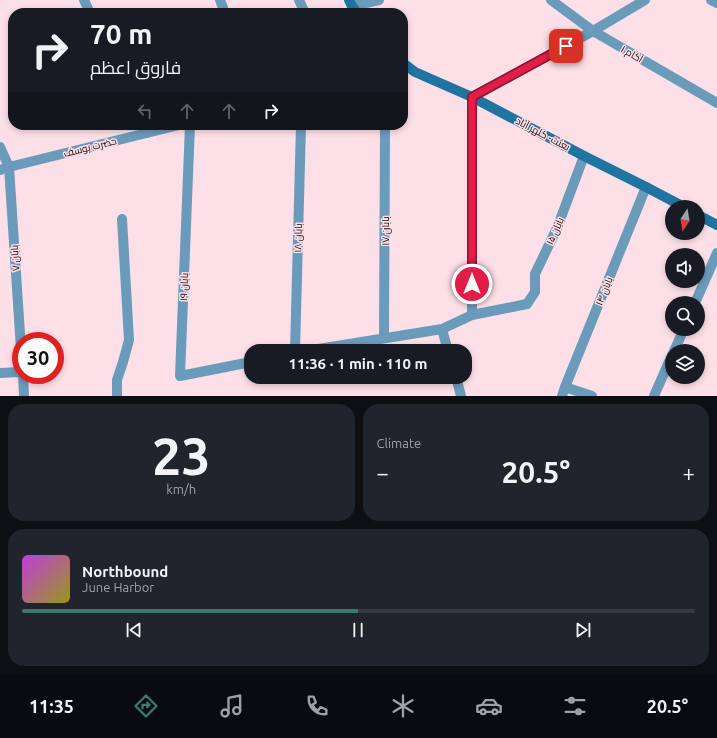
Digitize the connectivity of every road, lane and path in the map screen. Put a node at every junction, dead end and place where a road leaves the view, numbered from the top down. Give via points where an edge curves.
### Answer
1 (379, 0) edge
2 (551, 0) edge
3 (645, 0) edge
4 (711, 0) edge
5 (717, 3) edge
6 (353, 6) edge
7 (593, 31) junction
8 (408, 66) edge
9 (472, 97) junction
10 (717, 103) edge
11 (140, 130) edge
12 (190, 130) edge
13 (301, 130) edge
14 (385, 130) edge
15 (0, 147) edge
16 (584, 156) junction
17 (4, 168) edge
18 (646, 186) junction
19 (671, 200) edge
20 (122, 219) dead end
21 (705, 219) edge
22 (717, 225) edge
23 (717, 253) edge
24 (698, 296) edge
25 (472, 315) junction
26 (442, 329) junction
27 (19, 332) edge
28 (384, 338) junction
29 (295, 344) edge
30 (348, 344) edge
31 (446, 344) edge
32 (244, 363) edge
33 (665, 371) edge
34 (12, 372) edge
35 (0, 373) edge
36 (23, 384) edge
37 (458, 384) edge
38 (564, 391) edge
39 (24, 396) edge
40 (117, 396) edge
41 (461, 396) edge
42 (592, 396) edge
43 (654, 396) edge

1 - 6 street
2 - 7 street, آکام ۱
3 - 7 street
4 - 5 street
7 - 9 street
7 - 10 street, آکام ۱
8 - 9 main road, بعثت- کلهر آباد via 421,75
9 - 16 main road, بعثت- کلهر آباد
9 - 25 street
11 - 17 street, حضرت یوسف
12 - 32 street, بابان ۱۹ via 180,376
13 - 29 street, بابان ۱۸
14 - 28 street, بابان ۱۷
15 - 17 street
16 - 18 main road, بعثت- کلهر آباد
16 - 25 street, بابان ۱۵ via 557,228 535,274 535,292 527,304
17 - 27 street, بابان ۷
18 - 19 main road, بعثت- کلهر آباد
18 - 38 street, بابان ۱۴
20 - 40 street via 129,340 117,380
21 - 22 main road
23 - 24 street
25 - 26 street
26 - 28 street
26 - 31 street
28 - 30 street
33 - 43 street
34 - 35 street
36 - 39 street
37 - 41 street
38 - 42 street

